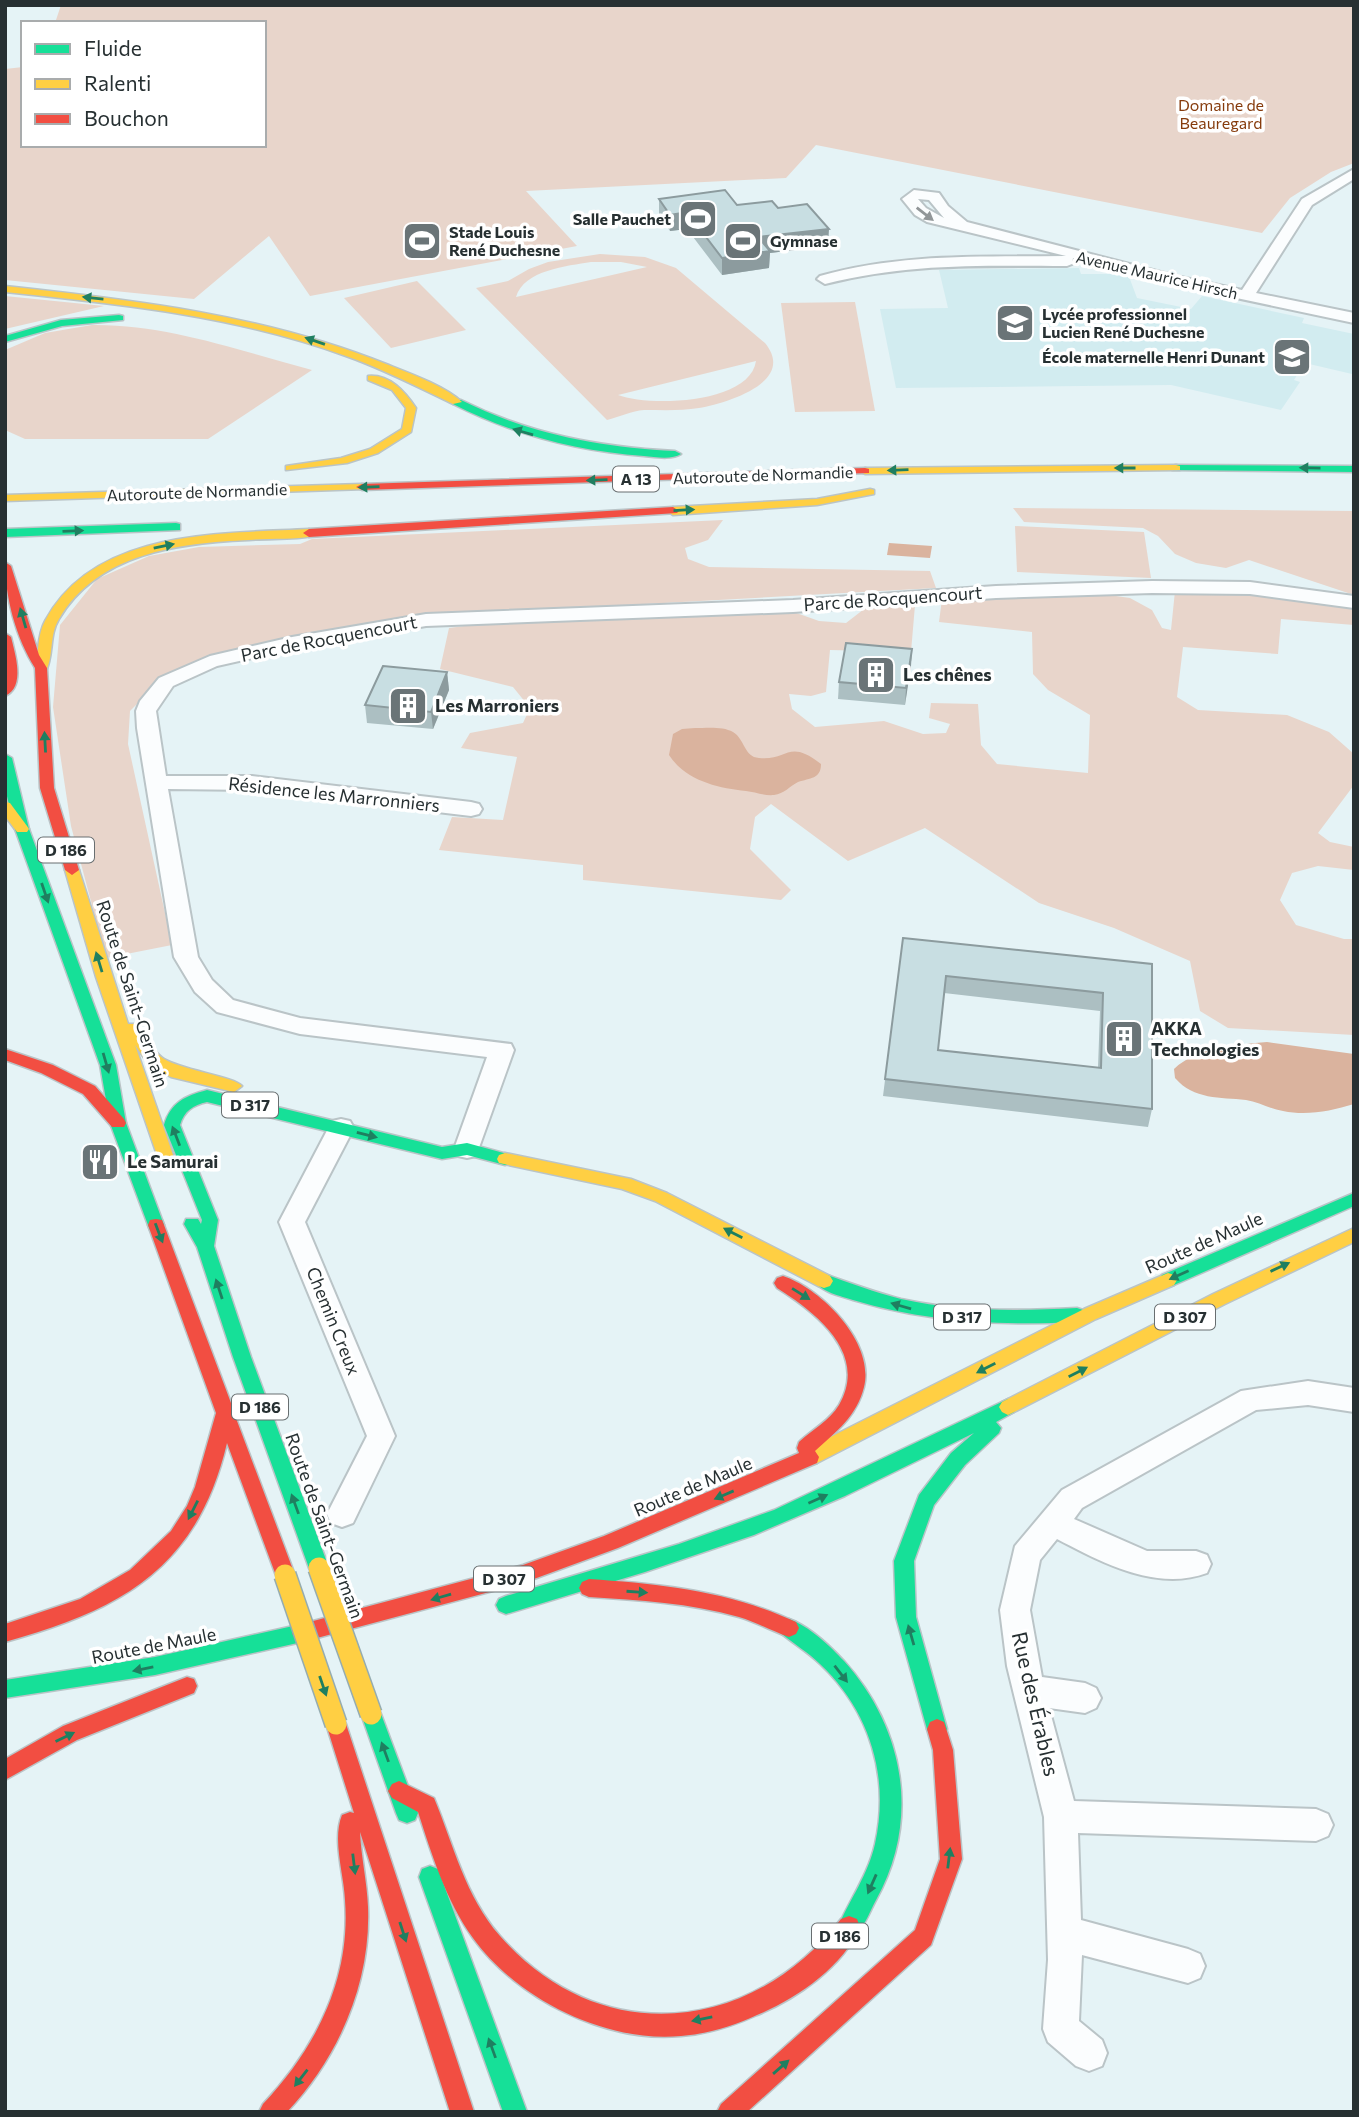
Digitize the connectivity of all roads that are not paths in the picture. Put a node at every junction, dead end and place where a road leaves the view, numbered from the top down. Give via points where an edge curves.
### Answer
1 (1354, 173) edge
2 (962, 225) dead end
3 (1080, 256) junction
4 (825, 279) dead end
5 (5, 289) edge
6 (1246, 296) junction
7 (1354, 318) edge
8 (191, 330) dead end
9 (5, 339) edge
10 (350, 370) dead end
11 (1041, 453) dead end
12 (581, 462) dead end
13 (1267, 467) junction
14 (373, 469) dead end
15 (1354, 469) edge
16 (605, 498) dead end
17 (5, 499) edge
18 (187, 512) dead end
19 (567, 517) junction
20 (5, 518) edge
21 (5, 533) edge
22 (5, 566) edge
23 (1354, 602) edge
24 (5, 637) edge
25 (41, 668) junction
26 (5, 692) edge
27 (5, 758) edge
28 (155, 782) junction
29 (5, 806) edge
30 (471, 809) dead end
31 (22, 829) junction
32 (122, 1026) junction
33 (9, 1055) edge
34 (255, 1090) dead end
35 (118, 1123) junction
36 (341, 1128) junction
37 (446, 1135) dead end
38 (467, 1149) junction
39 (542, 1167) junction
40 (173, 1174) dead end
41 (614, 1198) dead end
42 (1354, 1199) edge
43 (188, 1212) dead end
44 (1354, 1234) edge
45 (205, 1246) junction
46 (767, 1274) dead end
47 (1090, 1314) junction
48 (1354, 1401) edge
49 (1017, 1403) junction
50 (226, 1409) junction
51 (787, 1468) junction
52 (342, 1514) dead end
53 (1053, 1523) junction
54 (1196, 1564) dead end
55 (569, 1587) junction
56 (491, 1609) dead end
57 (5, 1633) edge
58 (360, 1645) dead end
59 (294, 1661) dead end
60 (5, 1689) edge
61 (1029, 1690) junction
62 (1086, 1698) dead end
63 (97, 1704) dead end
64 (5, 1770) edge
65 (399, 1791) junction
66 (358, 1797) junction
67 (1061, 1817) junction
68 (1316, 1825) dead end
69 (413, 1829) dead end
70 (427, 1868) dead end
71 (1065, 1933) junction
72 (1188, 1966) dead end
73 (1089, 2053) dead end
74 (271, 2112) edge
75 (462, 2112) edge
76 (515, 2112) edge
77 (729, 2112) edge

1 - 6 street via 1307,202
2 - 3 street, Avenue Maurice Hirsch
3 - 4 street via 1070,261 892,265
3 - 6 street, Avenue Maurice Hirsch
12 -> 5 main road via 694,456 605,451 511,429 372,361 294,334 150,305
6 - 7 street, Avenue Maurice Hirsch
8 - 9 main road via 130,318 91,318
10 - 14 main road via 396,388 411,408 407,430 374,452 274,471
11 - 13 main road via 1184,455
15 -> 13 main road, Autoroute de Normandie / A 13
13 -> 17 main road, Autoroute de Normandie / A 13 via 938,469
19 -> 16 main road, Autoroute de Normandie / A 13 via 817,502 876,492
18 - 20 main road, Autoroute de Normandie
21 -> 19 main road
25 -> 19 main road via 50,625 62,600 84,579 117,559 159,546
25 -> 22 main road
23 - 28 street, Parc de Rocquencourt via 1250,588 1152,587 426,621 371,628 210,662 166,682 146,711
24 - 26 main road via 12,675
32 -> 25 main road, Route de Saint-Germain / D 186 via 47,788
27 - 31 main road
28 - 30 street, Résidence les Marronniers via 252,783
28 - 38 street, Parc de Rocquencourt via 186,957 203,986 225,1006 300,1026 502,1050
29 - 31 main road
31 -> 35 main road, D 186 via 108,1065
32 - 34 main road, D 186 via 133,1029 155,1061 177,1073
32 - 40 main road, Route de Saint-Germain / D 186
33 - 35 main road via 89,1090
35 -> 50 main road, D 186
36 -> 38 main road, D 317 via 442,1153
45 -> 36 main road, D 317 via 210,1220 172,1125 174,1111 207,1096
36 - 52 street, Chemin Creux via 292,1222 380,1436
37 - 38 main road
38 - 39 main road, D 317
39 - 41 main road
47 -> 39 main road, D 317 via 997,1319 911,1309 837,1288 625,1183
42 -> 47 main road, Route de Maule / D 307
43 - 45 main road, Route de Saint-Germain / D 186
49 -> 44 main road, D 307
65 -> 45 main road, Route de Saint-Germain / D 186, bridge
46 -> 51 main road, D 307 via 810,1299 836,1322 850,1343 857,1366 848,1405
47 -> 51 main road, Route de Maule / D 307
48 - 53 street, Rue des Érables via 1308,1393 1251,1399 1072,1499
55 -> 49 main road, D 307 via 715,1540 816,1500
77 -> 49 main road via 923,1937 951,1858 943,1750 906,1616 904,1561 926,1501 958,1459
50 -> 57 main road via 208,1478 193,1513 172,1544 137,1578 89,1606
50 -> 66 main road, D 186, bridge
51 -> 60 main road, Route de Maule / D 307 via 611,1542 497,1582 210,1656
53 - 54 street via 1146,1564
53 - 61 street, Rue des Érables via 1026,1555 1015,1610
55 - 56 main road, D 307
55 -> 65 main road, D 186 via 686,1595 755,1612 799,1632 831,1661 862,1700 884,1745 894,1803 887,1851 862,1907 831,1949 795,1983 742,2010 674,2025 621,2020 574,2004 536,1982 493,1946 466,1905 426,1805
58 - 59 main road
61 - 62 street
61 - 67 street, Rue des Érables
64 -> 63 main road via 85,1728 193,1685
65 - 69 main road, Route de Saint-Germain / D 186
66 -> 74 main road via 349,1827 357,1912 352,1969 335,2020 311,2065
66 -> 75 main road, D 186
67 - 68 street
67 - 71 street, Rue des Érables
76 -> 70 main road
71 - 72 street
71 - 73 street, Rue des Érables via 1061,2029

